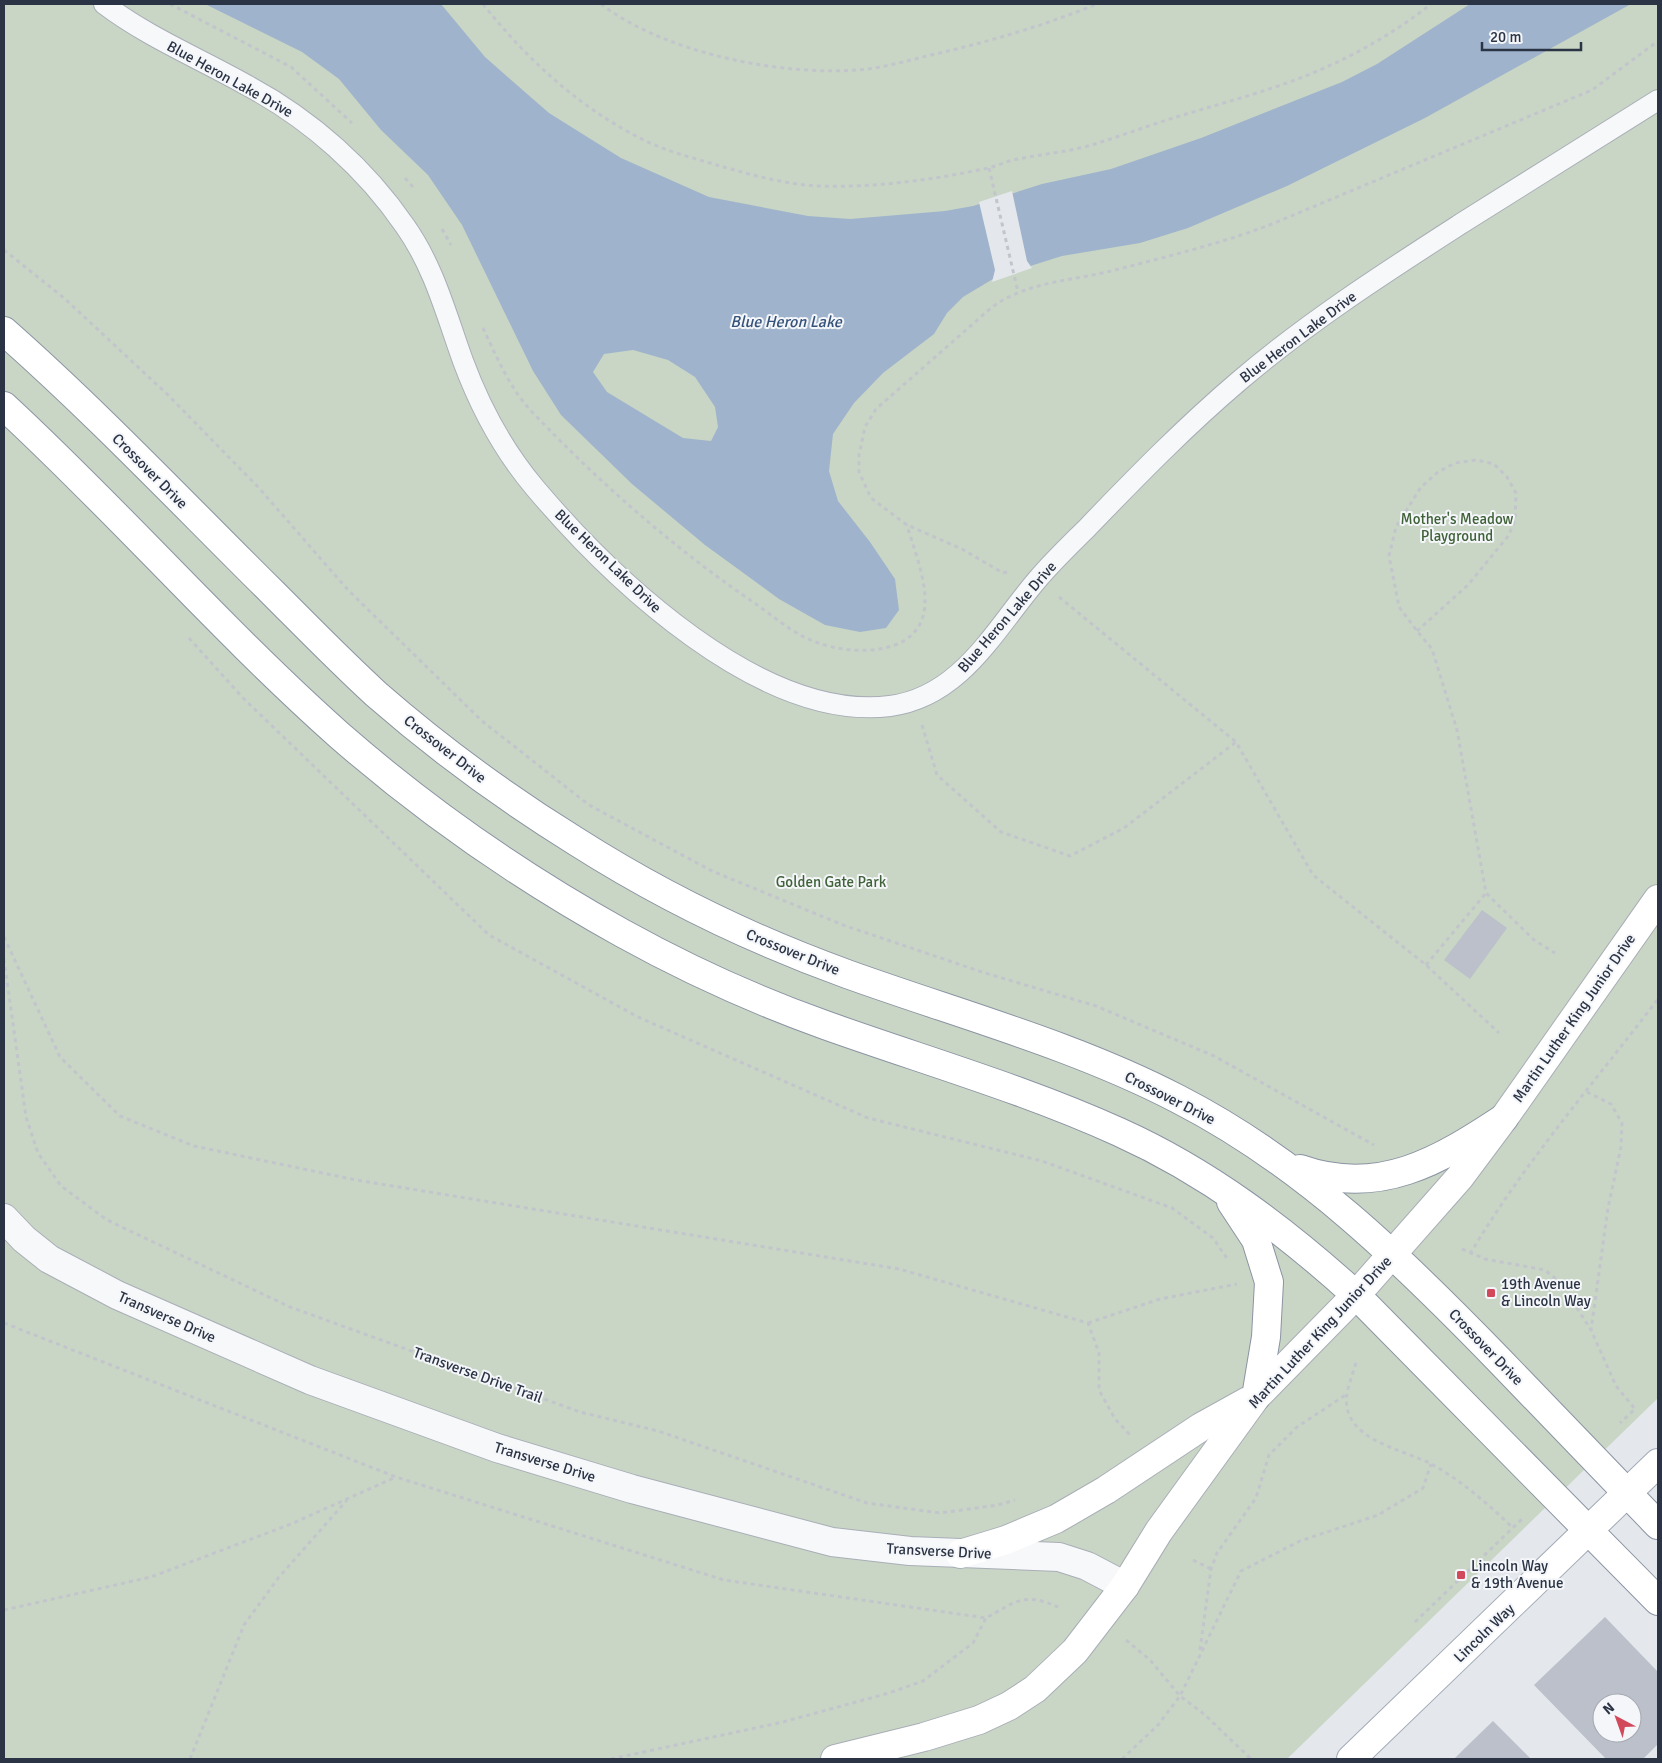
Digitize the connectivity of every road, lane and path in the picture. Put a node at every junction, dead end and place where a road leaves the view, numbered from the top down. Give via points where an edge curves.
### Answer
1 (104, 4) edge
2 (170, 4) edge
3 (483, 4) edge
4 (601, 4) edge
5 (1097, 4) edge
6 (1432, 4) edge
7 (1658, 41) edge
8 (1658, 100) edge
9 (353, 123) dead end
10 (989, 168) junction
11 (404, 177) dead end
12 (416, 191) dead end
13 (437, 222) dead end
14 (451, 247) dead end
15 (4, 250) edge
16 (1018, 292) junction
17 (481, 325) dead end
18 (4, 331) edge
19 (4, 406) edge
20 (907, 525) junction
21 (1010, 571) dead end
22 (1052, 590) dead end
23 (1417, 631) junction
24 (915, 700) junction
25 (1236, 742) junction
26 (1486, 893) junction
27 (1658, 898) edge
28 (4, 937) edge
29 (1555, 953) dead end
30 (4, 959) edge
31 (1426, 965) junction
32 (1658, 999) edge
33 (1499, 1033) dead end
34 (1587, 1092) junction
35 (1504, 1118) junction
36 (1378, 1147) dead end
37 (1284, 1164) junction
38 (1217, 1185) junction
39 (4, 1218) edge
40 (1462, 1249) dead end
41 (1394, 1254) junction
42 (1470, 1254) junction
43 (1244, 1283) dead end
44 (1356, 1295) junction
45 (4, 1323) edge
46 (1088, 1323) junction
47 (1591, 1330) junction
48 (1356, 1363) dead end
49 (1347, 1394) junction
50 (1256, 1397) junction
51 (1620, 1423) dead end
52 (1134, 1439) dead end
53 (1658, 1463) edge
54 (1431, 1464) junction
55 (396, 1477) junction
56 (1628, 1493) junction
57 (348, 1498) junction
58 (1017, 1500) dead end
59 (1522, 1519) dead end
60 (1658, 1525) edge
61 (1513, 1528) junction
62 (1588, 1531) junction
63 (960, 1554) junction
64 (1193, 1560) dead end
65 (1211, 1569) junction
66 (1125, 1586) junction
67 (1658, 1601) edge
68 (1058, 1607) dead end
69 (4, 1610) edge
70 (986, 1618) junction
71 (1415, 1622) dead end
72 (1126, 1640) dead end
73 (1200, 1653) junction
74 (1180, 1696) junction
75 (190, 1759) edge
76 (611, 1759) edge
77 (835, 1759) edge
78 (1122, 1759) edge
79 (1251, 1759) edge
80 (1351, 1759) edge

1 - 24 lane, Blue Heron Lake Drive via 145,32 292,112 322,136 390,204 424,255 477,398 512,460 568,524 647,600 725,659 780,689 835,705 890,706
2 - 9 path via 292,67
3 - 10 path via 531,57 584,105 652,144 686,157 750,175 816,186 901,182
4 - 5 path via 646,32 706,53 771,65 835,70 893,65 995,40
6 - 10 path via 1380,39 1279,86 1093,144
7 - 16 path via 1592,90 1264,228 1210,245
8 - 24 lane, Blue Heron Lake Drive via 1360,290 1242,378 1180,434 1037,579 962,671 940,689
10 - 16 path
11 - 12 path
13 - 14 path
15 - 36 path via 64,298 168,395 259,488 348,590 482,721 590,805 712,871 843,925 1096,1006 1214,1056
16 - 20 path via 991,308 886,399 865,427 859,472 870,498
17 - 20 path via 502,369 533,414 648,523 724,583 812,641 832,647 883,649 903,642 916,631 924,620 926,598
18 - 37 main road, Crossover Drive via 375,693 472,771 544,822 616,866 725,923 805,958 1066,1050 1142,1081 1213,1118
19 - 38 main road via 338,734 439,816 514,868 588,914 701,974 792,1013 1083,1117 1153,1148
20 - 21 path via 962,549 1003,573
22 - 25 path
23 - 23 path via 1399,607 1392,578 1389,556 1396,527 1421,487 1438,472 1455,463 1476,460 1494,464 1516,493 1515,519 1509,535 1468,585
23 - 26 path via 1432,648 1457,730
24 - 25 path via 937,775 1001,832 1070,856 1124,828
25 - 31 path via 1313,875
26 - 29 path via 1534,940
26 - 31 path
27 - 35 main road, Martin Luther King Junior Drive
28 - 46 path via 60,1057 120,1116 194,1146 356,1180 899,1270
30 - 58 path, Transverse Drive Trail via 26,1117 38,1153 61,1186 107,1220 290,1307 580,1412 658,1431 866,1503 940,1513
31 - 33 path
32 - 34 path
34 - 42 path via 1546,1141 1494,1213
34 - 47 path via 1612,1104 1622,1123
35 - 37 main road via 1437,1158 1385,1177 1343,1180
35 - 41 main road, Martin Luther King Junior Drive
37 - 41 main road, Crossover Drive via 1318,1188
38 - 44 main road via 1296,1242
38 - 50 main road via 1246,1221 1256,1240 1269,1282 1266,1337
39 - 63 street, Transverse Drive via 49,1259 117,1295 310,1380 496,1448 632,1490 796,1534 868,1547
40 - 42 path
41 - 44 main road, Martin Luther King Junior Drive
41 - 56 main road, Crossover Drive
42 - 47 path via 1546,1270 1561,1283
43 - 46 path via 1160,1300
44 - 50 main road, Martin Luther King Junior Drive
44 - 62 main road
45 - 55 path
46 - 52 path via 1099,1353 1099,1390 1115,1419
47 - 51 path via 1616,1386 1635,1409
48 - 49 path
49 - 54 path via 1349,1413 1361,1432
49 - 65 path via 1297,1427 1270,1455 1256,1498 1217,1553
50 - 63 main road via 1195,1431 1056,1519 1006,1540
50 - 66 main road, Martin Luther King Junior Drive via 1156,1536
53 - 56 main road, Lincoln Way
54 - 61 path via 1484,1500
54 - 73 path via 1423,1488 1378,1515 1300,1541 1241,1571
55 - 57 path
55 - 70 path via 724,1580
56 - 60 main road, Crossover Drive
56 - 62 main road, Lincoln Way
57 - 69 path via 291,1524 150,1577
57 - 75 path via 279,1577 244,1625
59 - 61 path
61 - 71 path
62 - 67 main road
62 - 80 main road, Lincoln Way
63 - 66 street, Transverse Drive via 1059,1557 1087,1566
64 - 65 path
65 - 73 path
66 - 77 main road, Martin Luther King Junior Drive via 1075,1652 1035,1690 1009,1706 979,1720 924,1737
68 - 70 path via 1039,1599 1018,1600
70 - 76 path via 973,1643 923,1681 889,1694 783,1722
72 - 74 path via 1150,1660
73 - 74 path
74 - 78 path via 1158,1725
74 - 79 path

